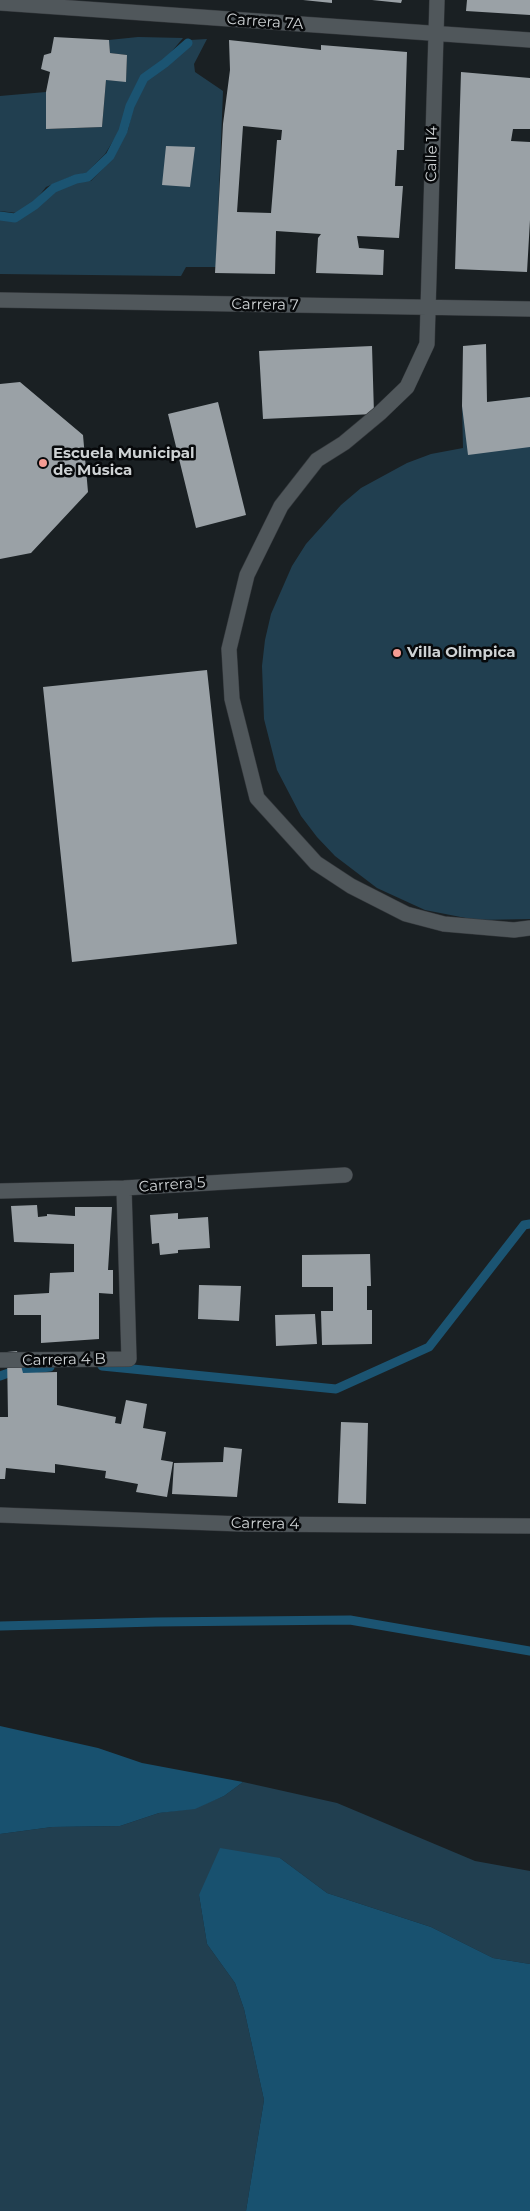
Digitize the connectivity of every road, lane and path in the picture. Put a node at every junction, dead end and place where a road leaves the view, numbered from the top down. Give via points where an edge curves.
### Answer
1 (437, 0) edge
2 (0, 3) edge
3 (435, 34) junction
4 (530, 40) edge
5 (0, 300) edge
6 (428, 308) junction
7 (530, 309) edge
8 (530, 928) edge
9 (345, 1174) dead end
10 (124, 1188) junction
11 (0, 1191) edge
12 (0, 1360) edge
13 (0, 1514) edge
14 (530, 1526) edge

1 - 3 street, Calle 14
2 - 3 street, Carrera 7A
3 - 4 street, Carrera 7A
3 - 6 street, Calle 14
5 - 6 street, Carrera 7
6 - 7 street, Carrera 7
6 - 8 street, Calle 14 via 427,344 407,387 351,437 317,460 281,506 263,540 247,575 229,649 232,699 257,798 316,864 406,914 444,924 514,930
9 - 10 street, Carrera 5
10 - 11 street, Carrera 5
10 - 12 street, Carrera 4 B via 129,1359
13 - 14 street, Carrera 4 via 241,1524

